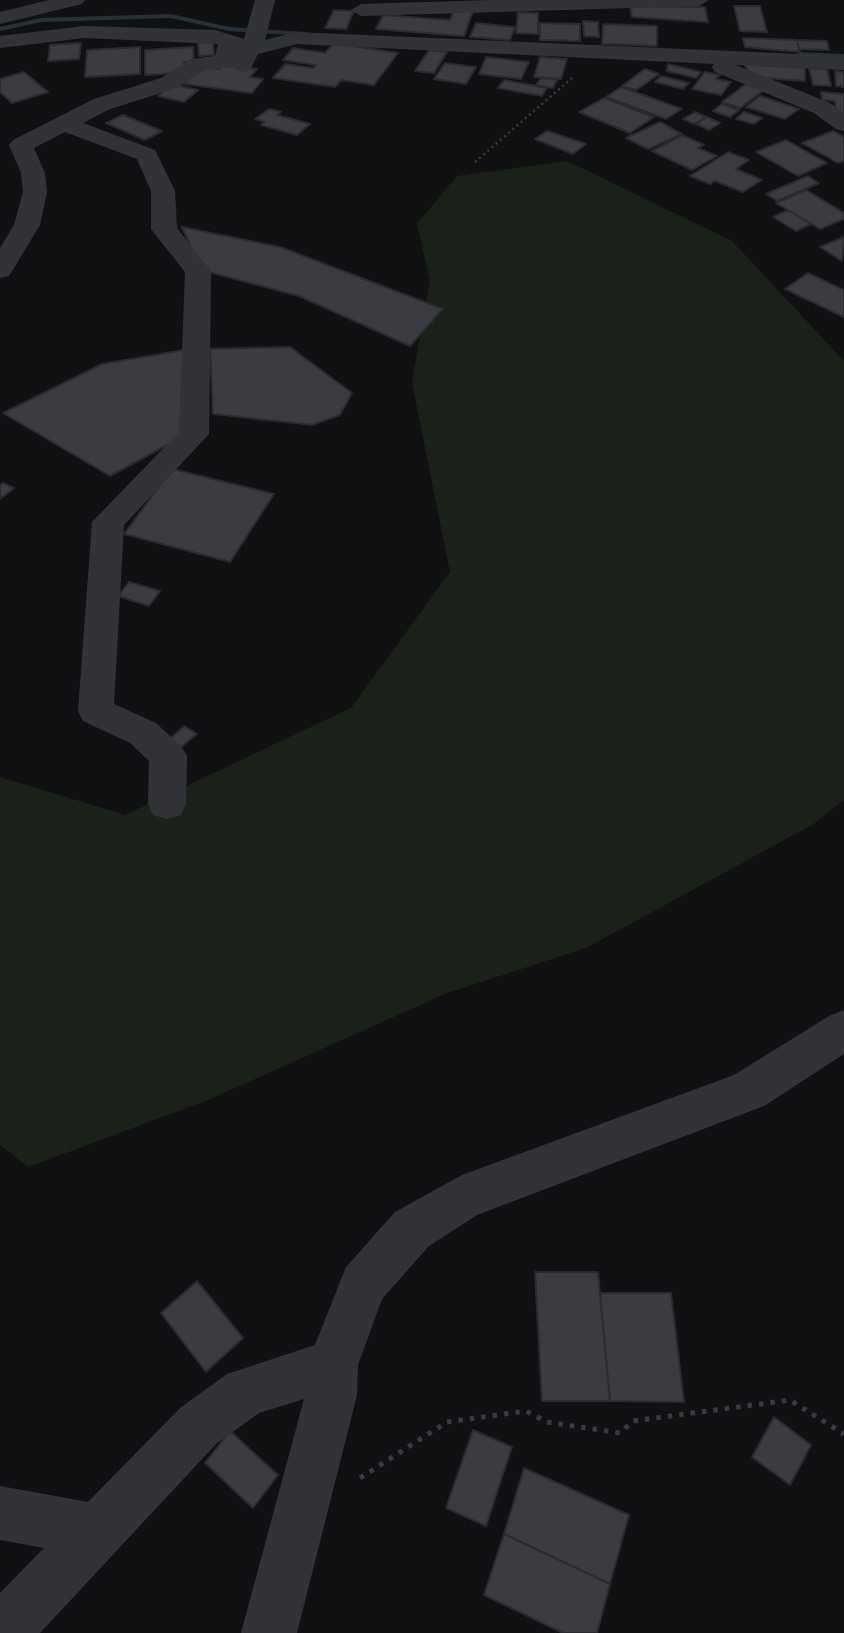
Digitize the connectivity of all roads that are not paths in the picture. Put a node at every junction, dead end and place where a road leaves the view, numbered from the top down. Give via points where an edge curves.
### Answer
1 (75, 0) edge
2 (265, 0) edge
3 (699, 0) edge
4 (361, 9) dead end
5 (0, 18) edge
6 (0, 42) edge
7 (246, 43) junction
8 (702, 58) junction
9 (844, 62) edge
10 (62, 123) junction
11 (844, 124) edge
12 (0, 270) edge
13 (167, 804) dead end
14 (844, 1030) edge
15 (333, 1365) junction
16 (0, 1513) edge
17 (97, 1531) junction
18 (1, 1633) edge
19 (269, 1633) edge

1 - 5 street
2 - 7 street
3 - 4 street
6 - 7 street via 84,32 215,36
7 - 8 street via 296,38
7 - 10 street via 169,83 102,104
8 - 9 street
8 - 11 street via 822,108
10 - 12 street via 20,145 33,173 35,192 27,225
10 - 13 street via 147,155 163,191 164,229 198,271 194,434 108,522 96,711 143,733 168,756
14 - 15 street via 748,1091 462,1198 412,1229 363,1284
15 - 17 street via 245,1392 198,1426
15 - 19 street via 331,1395
16 - 17 street
17 - 18 street

